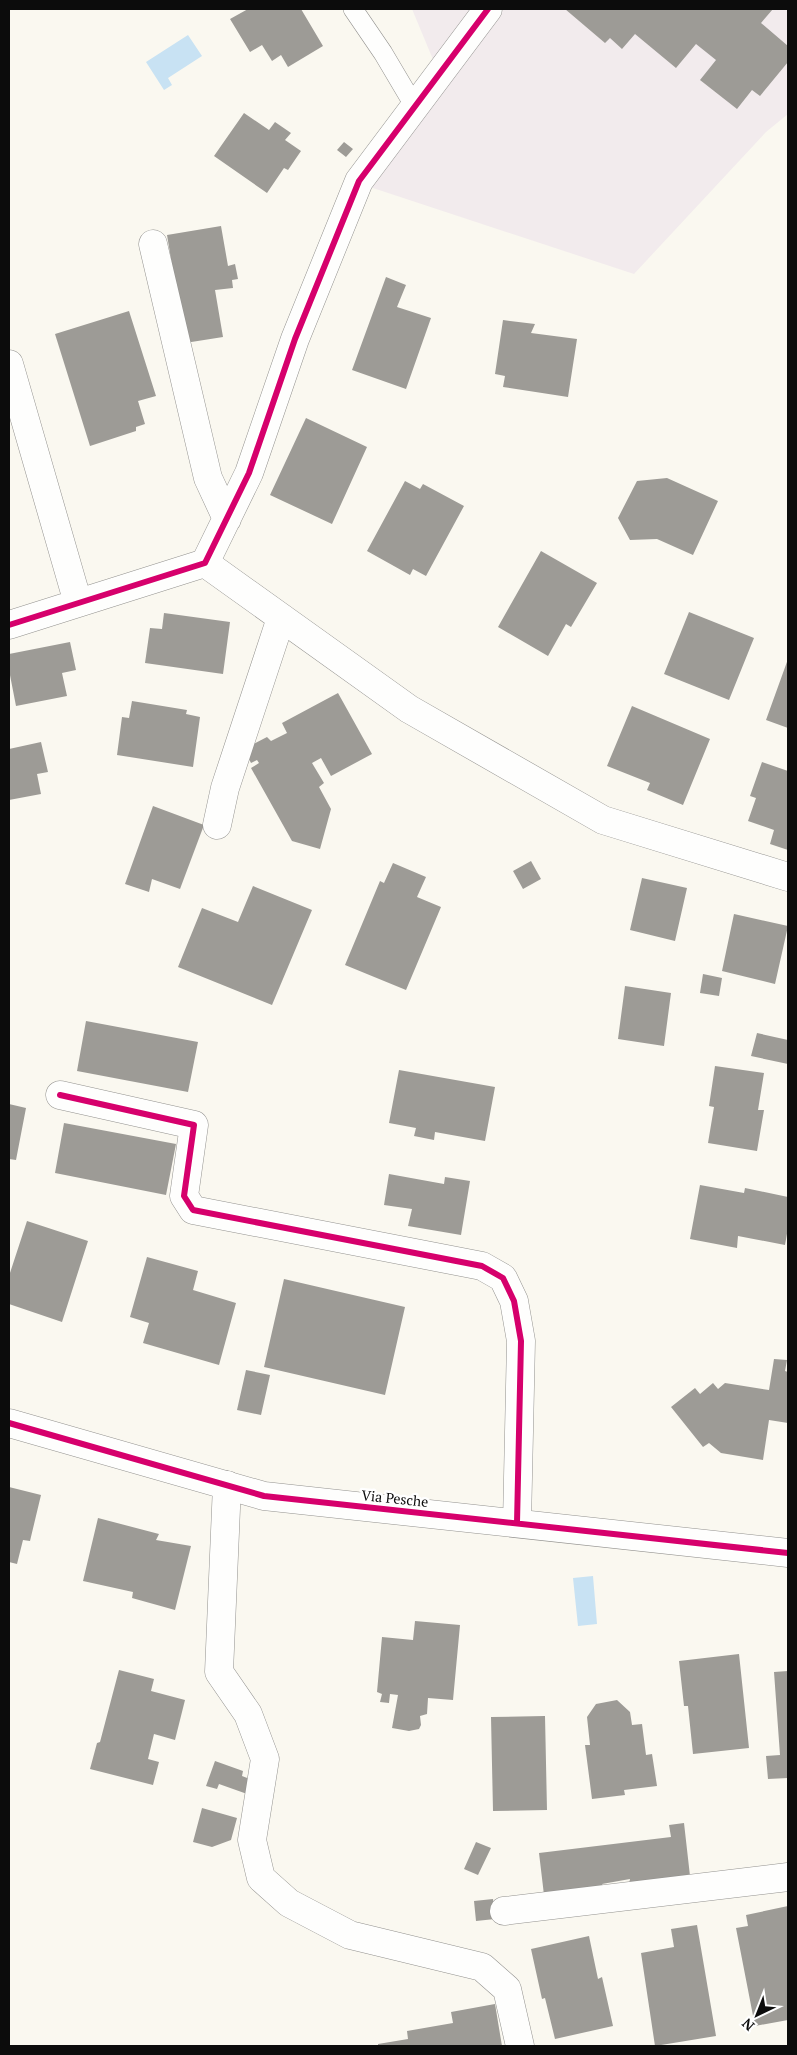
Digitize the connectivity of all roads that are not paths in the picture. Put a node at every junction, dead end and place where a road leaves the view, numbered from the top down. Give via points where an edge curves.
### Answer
1 (353, 9) edge
2 (488, 9) edge
3 (415, 107) junction
4 (153, 244) dead end
5 (9, 364) edge
6 (227, 519) junction
7 (205, 563) junction
8 (78, 603) junction
9 (281, 618) junction
10 (9, 625) edge
11 (217, 825) dead end
12 (788, 877) edge
13 (60, 1095) dead end
14 (9, 1423) edge
15 (227, 1485) junction
16 (517, 1523) junction
17 (788, 1553) edge
18 (788, 1877) edge
19 (504, 1911) dead end
20 (520, 2046) edge

1 - 3 lane
2 - 3 street
3 - 6 street via 359,181 295,339 249,474
4 - 6 street via 208,478
5 - 8 street
6 - 7 street
7 - 8 street
7 - 9 street
8 - 10 street
9 - 11 street via 225,788
9 - 12 street via 409,709 603,820
13 - 16 street via 194,1125 184,1196 193,1210 482,1266 503,1278 514,1301 521,1341
14 - 15 street, Via Pesche
15 - 16 street, Via Pesche via 264,1496
15 - 20 street via 219,1672 248,1714 265,1759 252,1840 261,1878 289,1903 350,1935 482,1968 507,1989
16 - 17 street, Via Pesche
18 - 19 street

